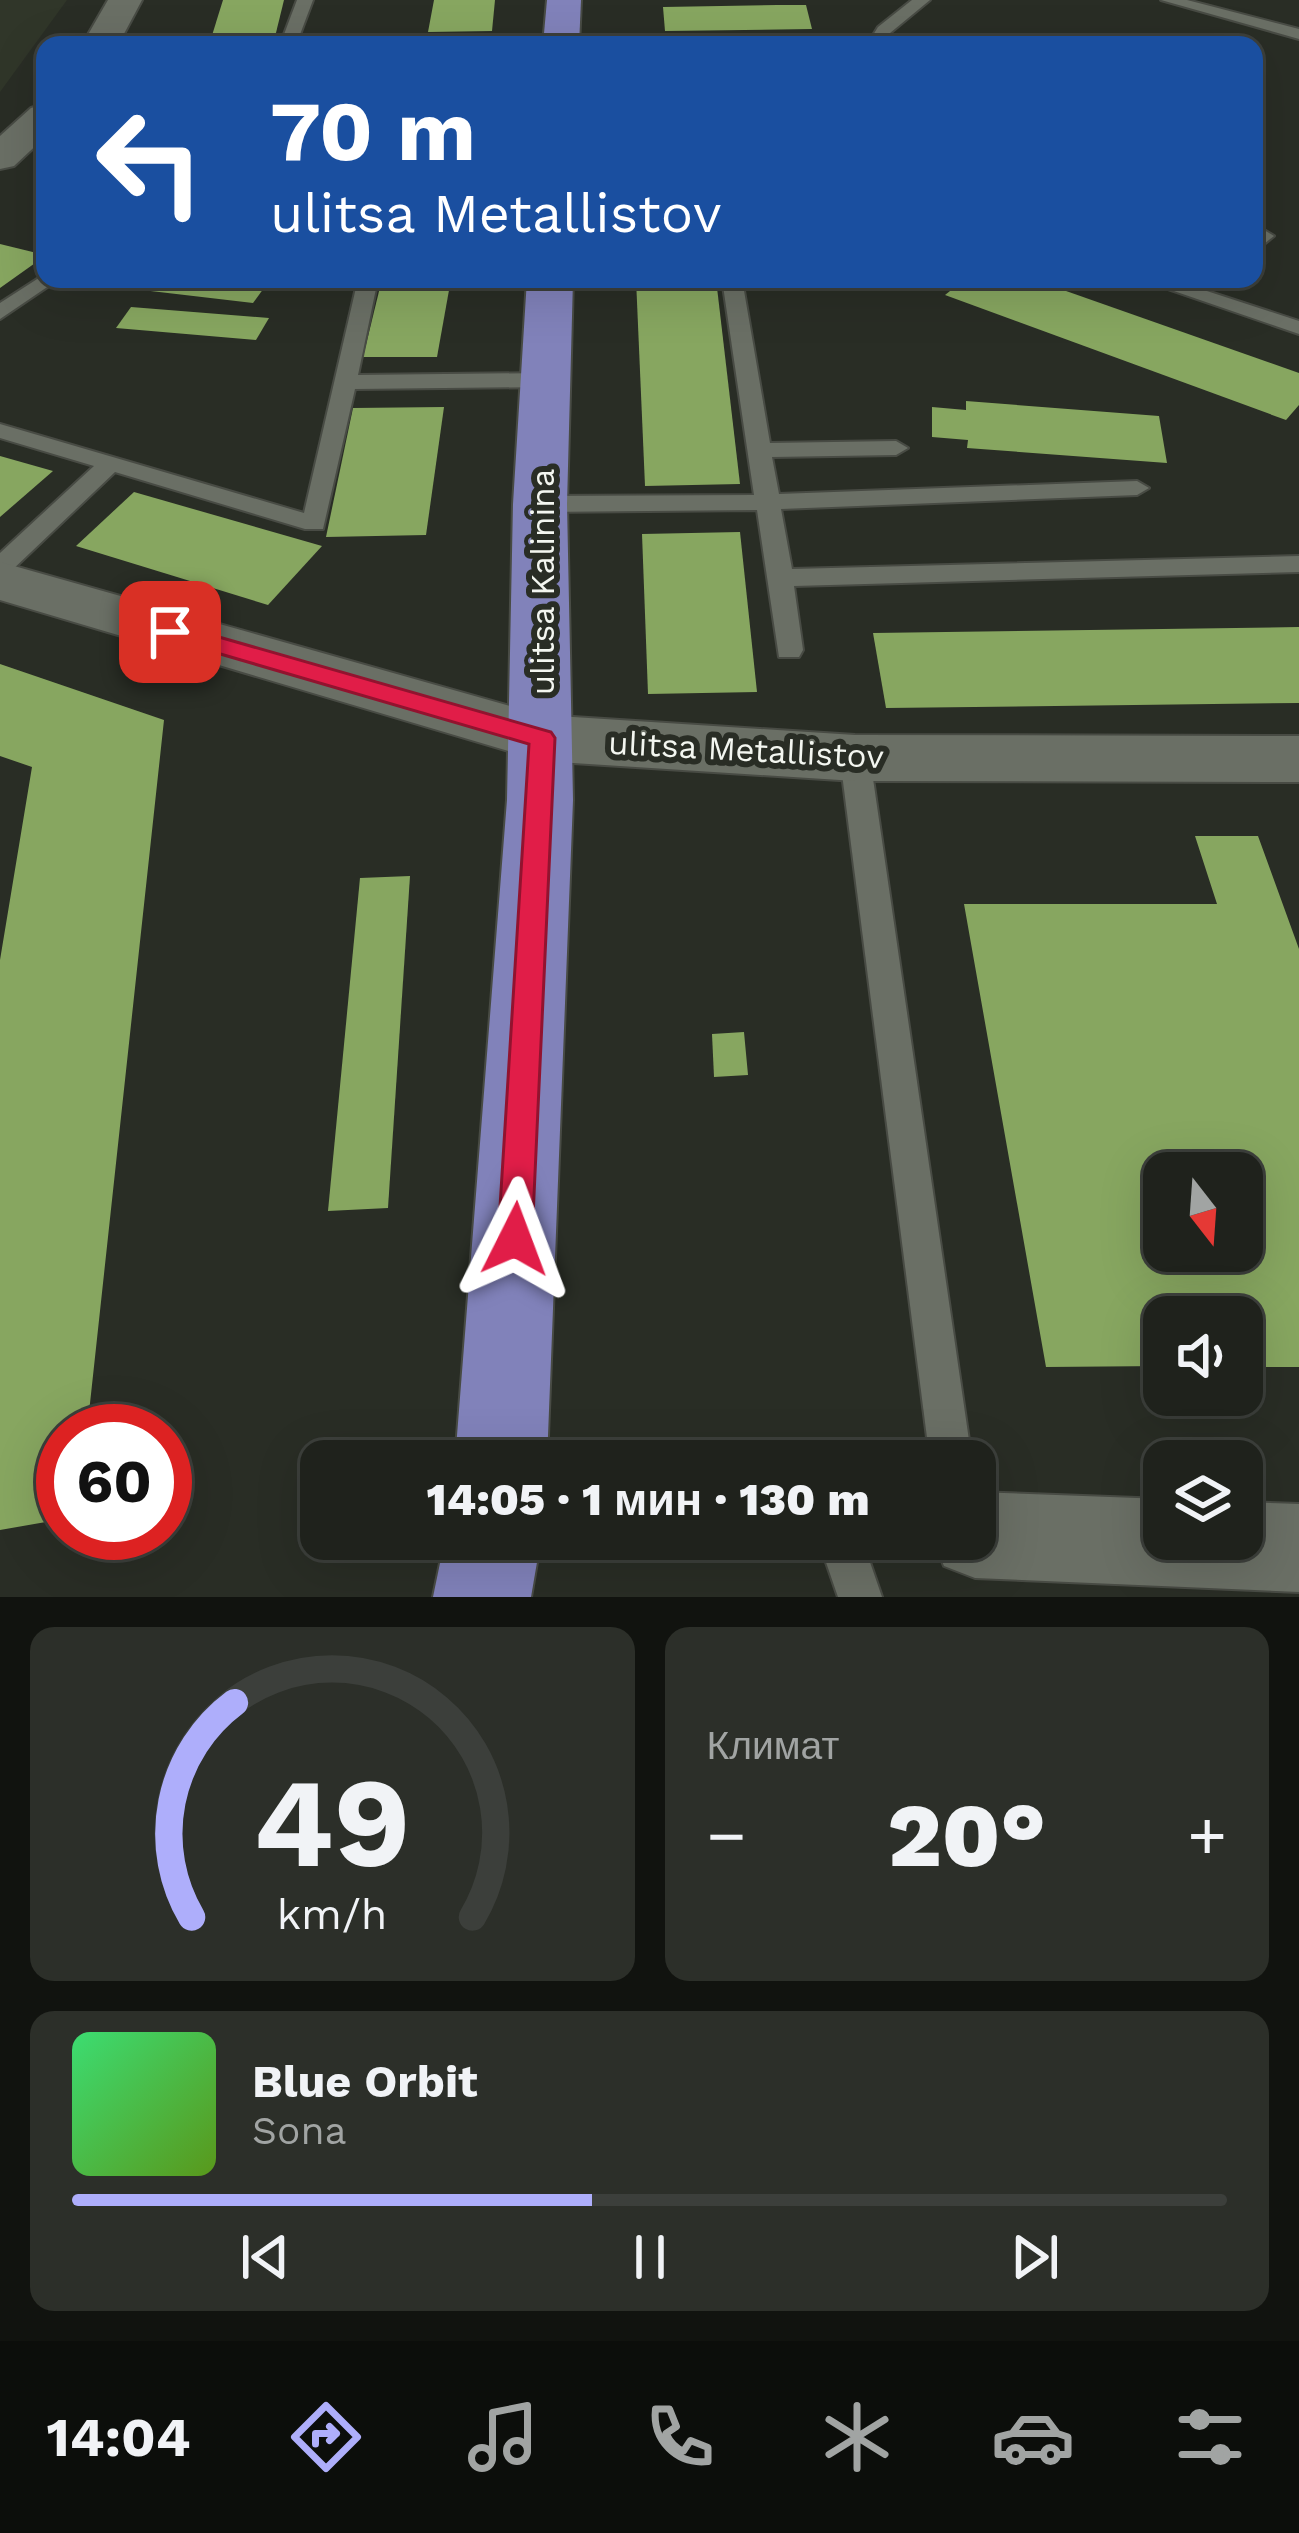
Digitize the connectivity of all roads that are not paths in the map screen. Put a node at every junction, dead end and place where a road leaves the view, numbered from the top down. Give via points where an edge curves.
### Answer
1 (125, 0) edge
2 (305, 0) edge
3 (564, 0) edge
4 (922, 0) edge
5 (1169, 0) edge
6 (1299, 34) edge
7 (105, 36) edge
8 (291, 36) edge
9 (562, 36) edge
10 (880, 36) edge
11 (36, 124) edge
12 (0, 157) edge
13 (36, 288) edge
14 (366, 288) edge
15 (549, 288) edge
16 (734, 288) edge
17 (1178, 288) edge
18 (1214, 288) edge
19 (1206, 297) junction
20 (0, 313) edge
21 (1299, 328) edge
22 (544, 380) junction
23 (345, 382) junction
24 (0, 430) edge
25 (896, 448) dead end
26 (758, 450) junction
27 (111, 463) junction
28 (1137, 488) dead end
29 (765, 502) junction
30 (540, 504) junction
31 (1299, 564) edge
32 (0, 567) edge
33 (780, 578) junction
34 (0, 581) edge
35 (789, 650) dead end
36 (542, 738) junction
37 (855, 758) junction
38 (1299, 759) edge
39 (502, 1440) edge
40 (948, 1440) edge
41 (996, 1536) edge
42 (1299, 1548) edge
43 (489, 1560) edge
44 (847, 1560) edge
45 (482, 1597) edge
46 (860, 1597) edge

1 - 7 street
2 - 8 lane
3 - 9 main road
4 - 10 lane
5 - 6 lane
11 - 12 street
13 - 20 lane
14 - 23 lane
15 - 22 main road, ulitsa Kalinina
16 - 26 lane
17 - 19 lane
18 - 19 lane
19 - 21 lane
22 - 23 lane via 487,370
22 - 30 main road, ulitsa Kalinina
23 - 27 lane via 314,524
24 - 27 lane
25 - 26 lane
26 - 29 lane
27 - 32 lane
28 - 29 lane
29 - 30 lane
29 - 33 lane
30 - 36 main road, ulitsa Kalinina
31 - 33 lane
33 - 35 lane
34 - 36 street, ulitsa Metallistov
36 - 37 street, ulitsa Metallistov
36 - 39 main road, ulitsa Kalinina
37 - 38 street, ulitsa Metallistov
37 - 40 lane
41 - 42 street
43 - 45 main road
44 - 46 lane

